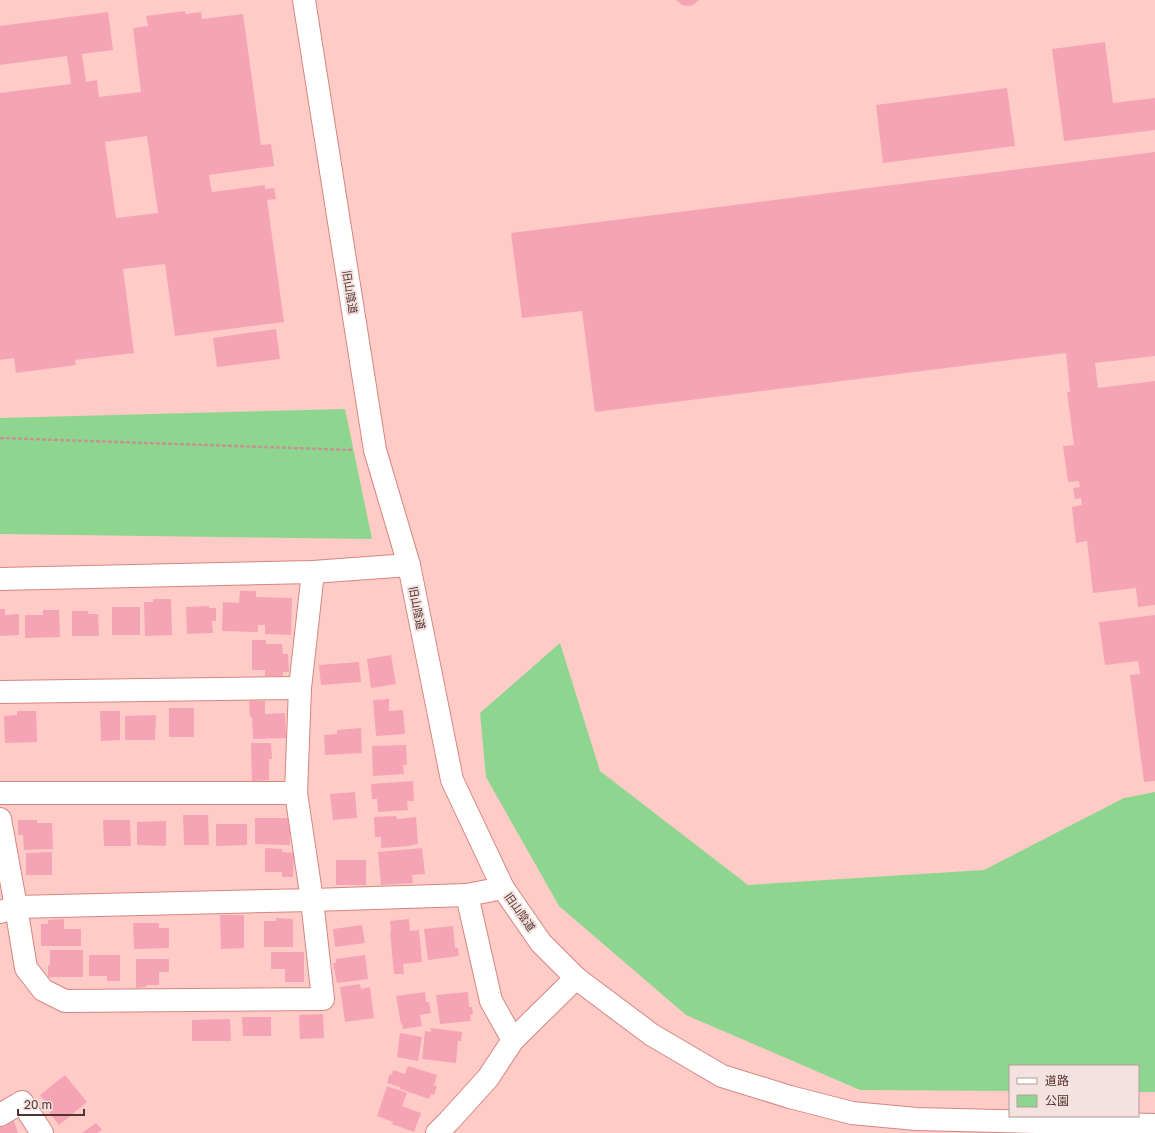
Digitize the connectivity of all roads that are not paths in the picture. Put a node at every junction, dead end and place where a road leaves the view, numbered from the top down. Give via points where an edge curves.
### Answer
1 (304, 0) edge
2 (409, 565) junction
3 (313, 572) junction
4 (0, 579) edge
5 (300, 688) junction
6 (0, 692) edge
7 (0, 793) edge
8 (296, 793) junction
9 (0, 818) edge
10 (503, 888) junction
11 (467, 895) junction
12 (312, 900) junction
13 (8, 909) edge
14 (576, 978) junction
15 (513, 1040) junction
16 (0, 1115) edge
17 (1155, 1125) edge
18 (42, 1133) edge
19 (437, 1133) edge

1 - 2 street, 旧山陰道 via 375,450
2 - 3 street
2 - 10 street, 旧山陰道 via 452,780
3 - 4 street
3 - 5 street
5 - 6 street
5 - 8 street
7 - 8 street
8 - 12 street
9 - 13 street
10 - 11 street
10 - 14 street, 旧山陰道 via 541,943
11 - 12 street
11 - 15 street via 490,1001
12 - 13 street
12 - 13 street via 324,999 65,1001 43,990 26,968
14 - 15 street
14 - 17 street, 旧山陰道 via 652,1035 722,1076 852,1113 916,1119
15 - 19 street via 488,1078
16 - 18 street via 22,1102

